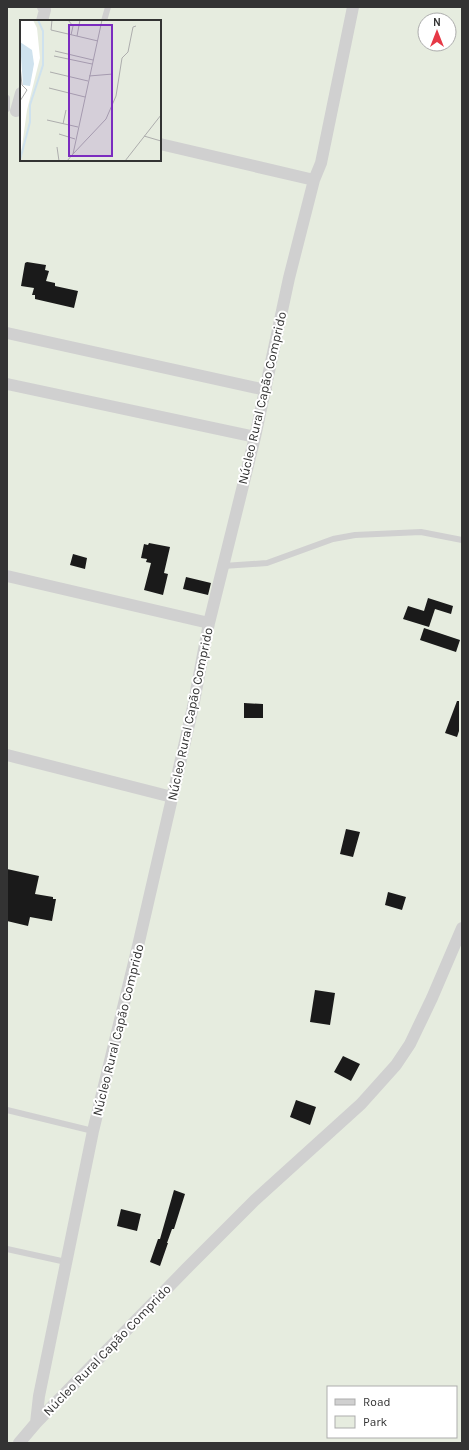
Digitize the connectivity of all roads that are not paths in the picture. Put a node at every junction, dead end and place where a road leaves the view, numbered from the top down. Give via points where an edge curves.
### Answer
1 (108, 7) edge
2 (353, 7) edge
3 (104, 20) edge
4 (20, 95) edge
5 (7, 98) edge
6 (13, 110) edge
7 (161, 144) edge
8 (314, 180) junction
9 (7, 333) edge
10 (7, 384) edge
11 (266, 390) junction
12 (255, 437) junction
13 (462, 540) edge
14 (223, 566) junction
15 (7, 576) edge
16 (209, 623) junction
17 (7, 755) edge
18 (172, 797) junction
19 (462, 928) edge
20 (7, 1110) edge
21 (93, 1131) junction
22 (7, 1249) edge
23 (66, 1262) junction
24 (36, 1423) junction
25 (19, 1443) edge

1 - 3 lane
2 - 8 street, Núcleo Rural Capão Comprido via 321,163
4 - 6 street
5 - 6 lane
7 - 8 street
8 - 11 street, Núcleo Rural Capão Comprido via 289,278
9 - 11 street
10 - 12 street
11 - 12 street, Núcleo Rural Capão Comprido
12 - 14 street, Núcleo Rural Capão Comprido
13 - 14 lane via 421,532 355,535 333,539 267,563
14 - 16 street, Núcleo Rural Capão Comprido
15 - 16 street
16 - 18 street, Núcleo Rural Capão Comprido
17 - 18 street
18 - 21 street, Núcleo Rural Capão Comprido
19 - 24 street, Núcleo Rural Capão Comprido via 426,1011 410,1044 396,1065 361,1104 255,1200
20 - 21 lane
21 - 23 street, Núcleo Rural Capão Comprido
22 - 23 lane
23 - 24 street, Núcleo Rural Capão Comprido
24 - 25 street, Núcleo Rural Capão Comprido

